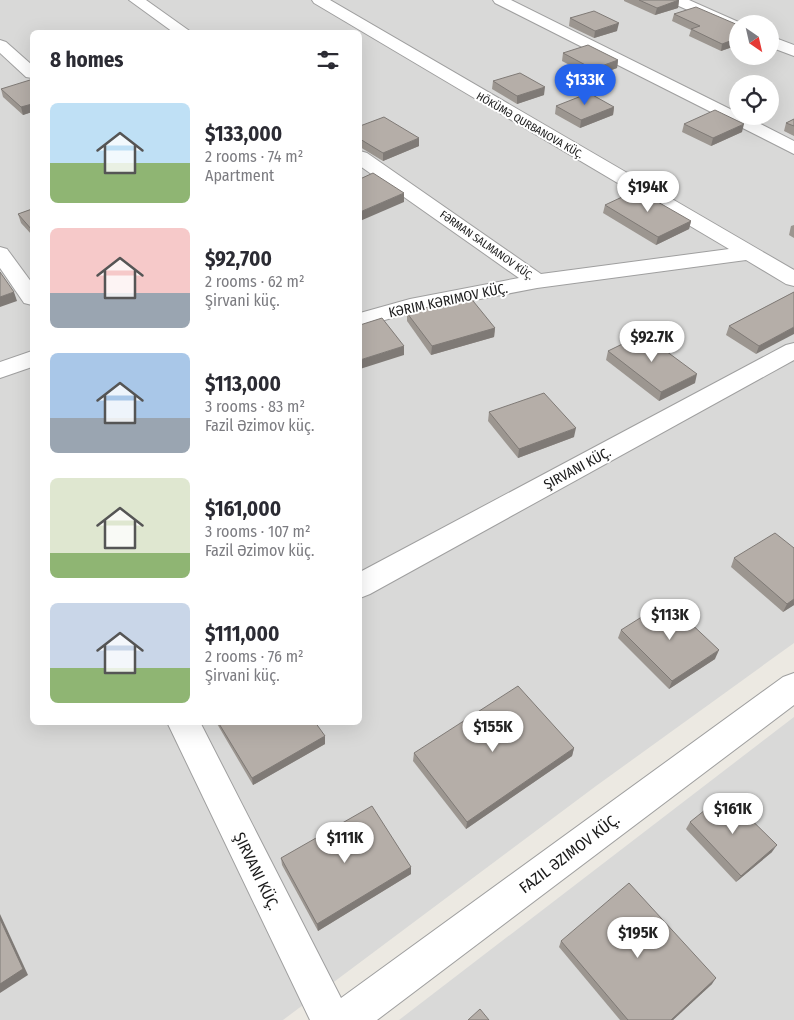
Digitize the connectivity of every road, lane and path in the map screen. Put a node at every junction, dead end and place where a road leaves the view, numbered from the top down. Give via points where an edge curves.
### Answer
1 (136, 0) edge
2 (319, 0) edge
3 (500, 0) edge
4 (677, 0) edge
5 (729, 22) edge
6 (180, 30) edge
7 (0, 45) edge
8 (779, 45) edge
9 (794, 51) edge
10 (30, 71) edge
11 (794, 148) edge
12 (362, 158) edge
13 (0, 253) edge
14 (749, 253) junction
15 (794, 279) edge
16 (537, 281) junction
17 (30, 295) edge
18 (362, 319) edge
19 (794, 350) edge
20 (30, 360) edge
21 (0, 370) edge
22 (362, 585) edge
23 (794, 687) edge
24 (184, 725) edge
25 (331, 1020) edge
26 (344, 1020) edge

1 - 6 street
2 - 14 street, HÖKÜMƏ QURBANOVA KÜÇ.
3 - 11 street
4 - 5 street
7 - 10 street
8 - 9 street
12 - 16 street, FƏRMAN SALMANOV KÜÇ.
13 - 17 street
14 - 15 street, HÖKÜMƏ QURBANOVA KÜÇ.
14 - 16 street, FƏRMAN SALMANOV KÜÇ.
16 - 18 street, KƏRIM KƏRIMOV KÜÇ. via 410,306
19 - 22 street, ŞIRVANI KÜÇ.
20 - 21 street
23 - 26 street, FAZIL ƏZIMOV KÜÇ.
24 - 25 street, ŞIRVANI KÜÇ.

